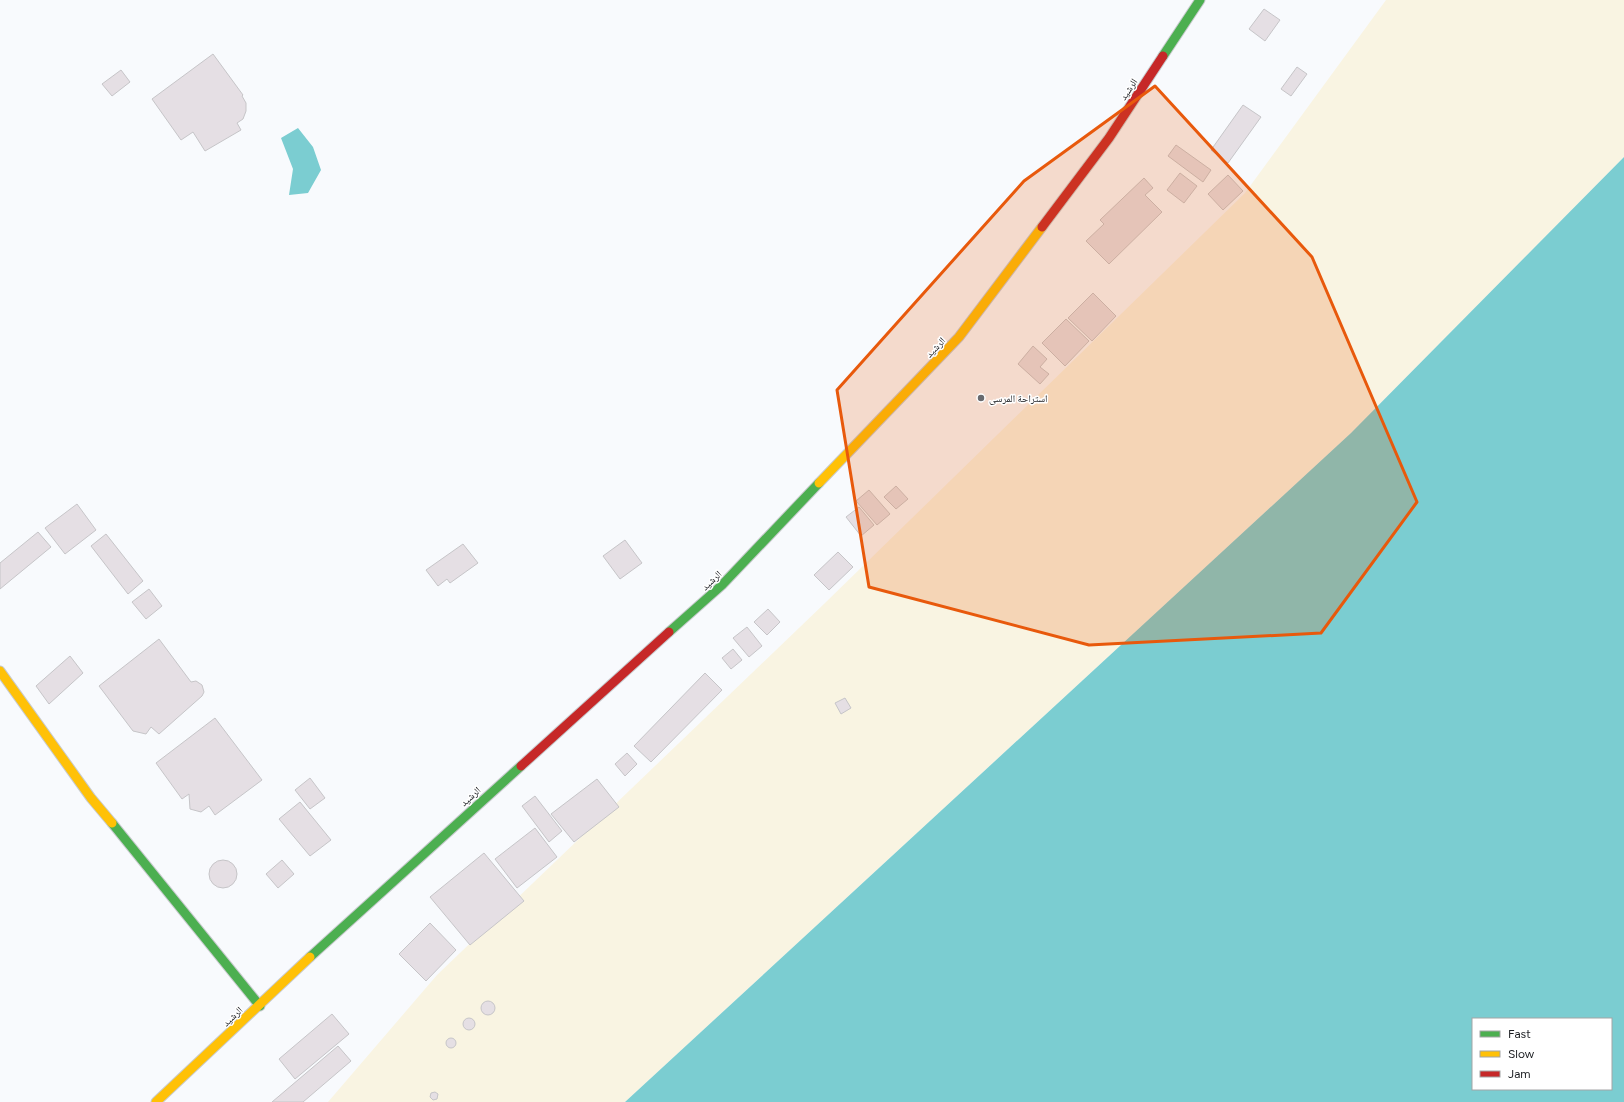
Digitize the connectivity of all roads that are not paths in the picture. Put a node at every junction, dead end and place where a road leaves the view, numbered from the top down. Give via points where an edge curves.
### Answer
1 (1200, 0) edge
2 (0, 671) edge
3 (260, 1006) junction
4 (156, 1102) edge

1 - 3 main road, الرشيد via 1109,138 959,337 722,585 396,878
2 - 3 main road via 90,798
3 - 4 main road, الرشيد

